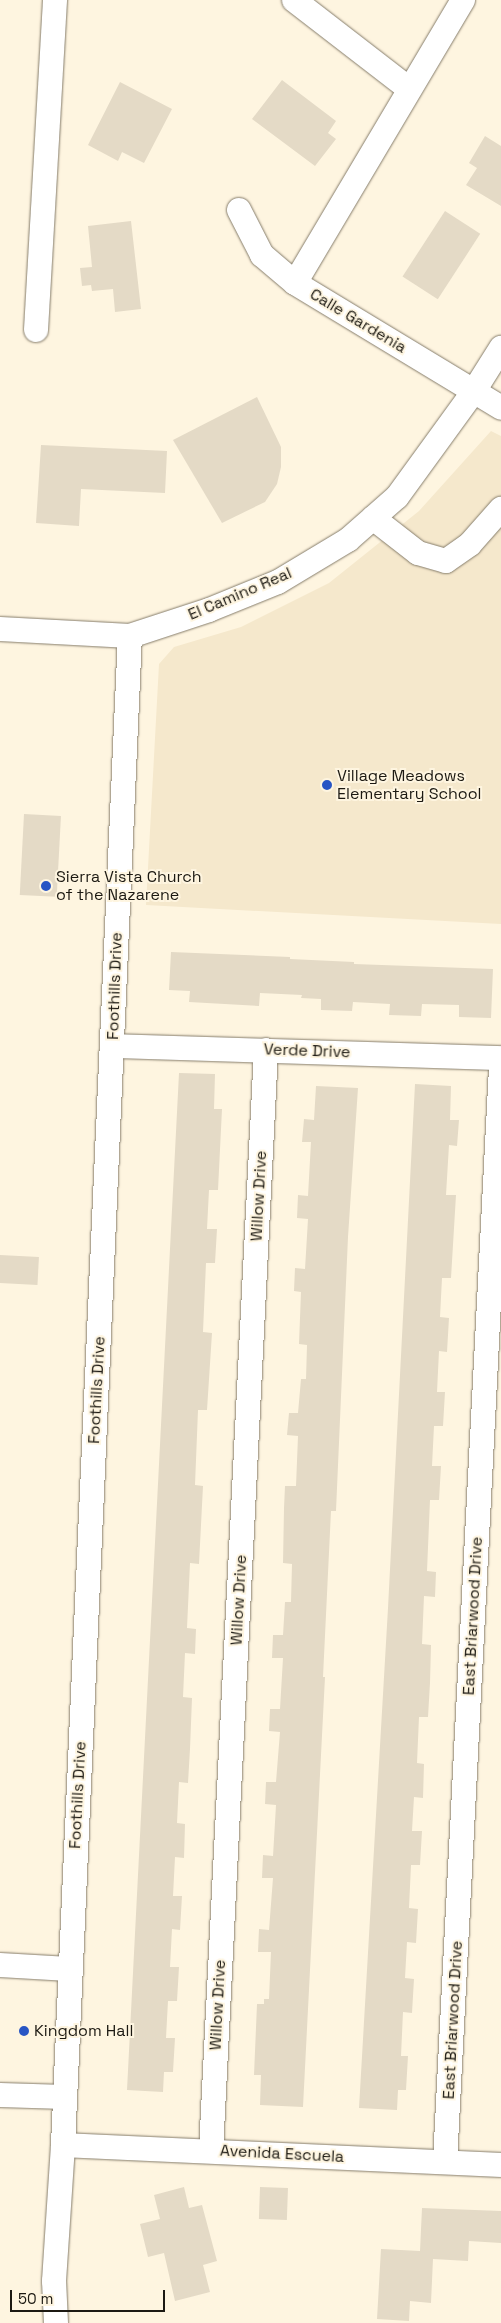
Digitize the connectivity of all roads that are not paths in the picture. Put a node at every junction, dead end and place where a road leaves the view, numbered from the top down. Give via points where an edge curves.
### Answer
1 (56, 0) edge
2 (294, 0) edge
3 (463, 0) edge
4 (409, 89) junction
5 (239, 210) dead end
6 (295, 283) junction
7 (36, 330) dead end
8 (501, 348) edge
9 (474, 391) junction
10 (501, 408) edge
11 (501, 509) edge
12 (373, 518) junction
13 (0, 629) edge
14 (130, 636) junction
15 (113, 1046) junction
16 (266, 1050) junction
17 (501, 1058) edge
18 (501, 1069) edge
19 (0, 1965) edge
20 (69, 1969) junction
21 (0, 2095) edge
22 (65, 2098) junction
23 (63, 2145) junction
24 (211, 2151) junction
25 (445, 2162) junction
26 (501, 2165) edge
27 (56, 2323) edge

1 - 7 street
2 - 4 street
3 - 4 street
4 - 6 street
5 - 6 street, Calle Gardenia via 262,255
6 - 9 street, Calle Gardenia
8 - 9 street, El Camino Real
9 - 10 street, Calle Gardenia
9 - 12 street, El Camino Real via 397,497
11 - 12 street via 470,544 446,561 418,553
12 - 14 street, El Camino Real via 348,540 278,582
13 - 14 street, El Camino Real
14 - 15 street, Foothills Drive
15 - 16 street, Verde Drive
15 - 20 street, Foothills Drive
16 - 17 street, Verde Drive
16 - 24 street, Willow Drive
18 - 25 street, East Briarwood Drive
19 - 20 street
20 - 22 street, Foothills Drive
21 - 22 street
22 - 23 street, Foothills Drive
23 - 24 street, Avenida Escuela
23 - 27 street, Foothills Drive via 54,2281
24 - 25 street, Avenida Escuela
25 - 26 street, Avenida Escuela

